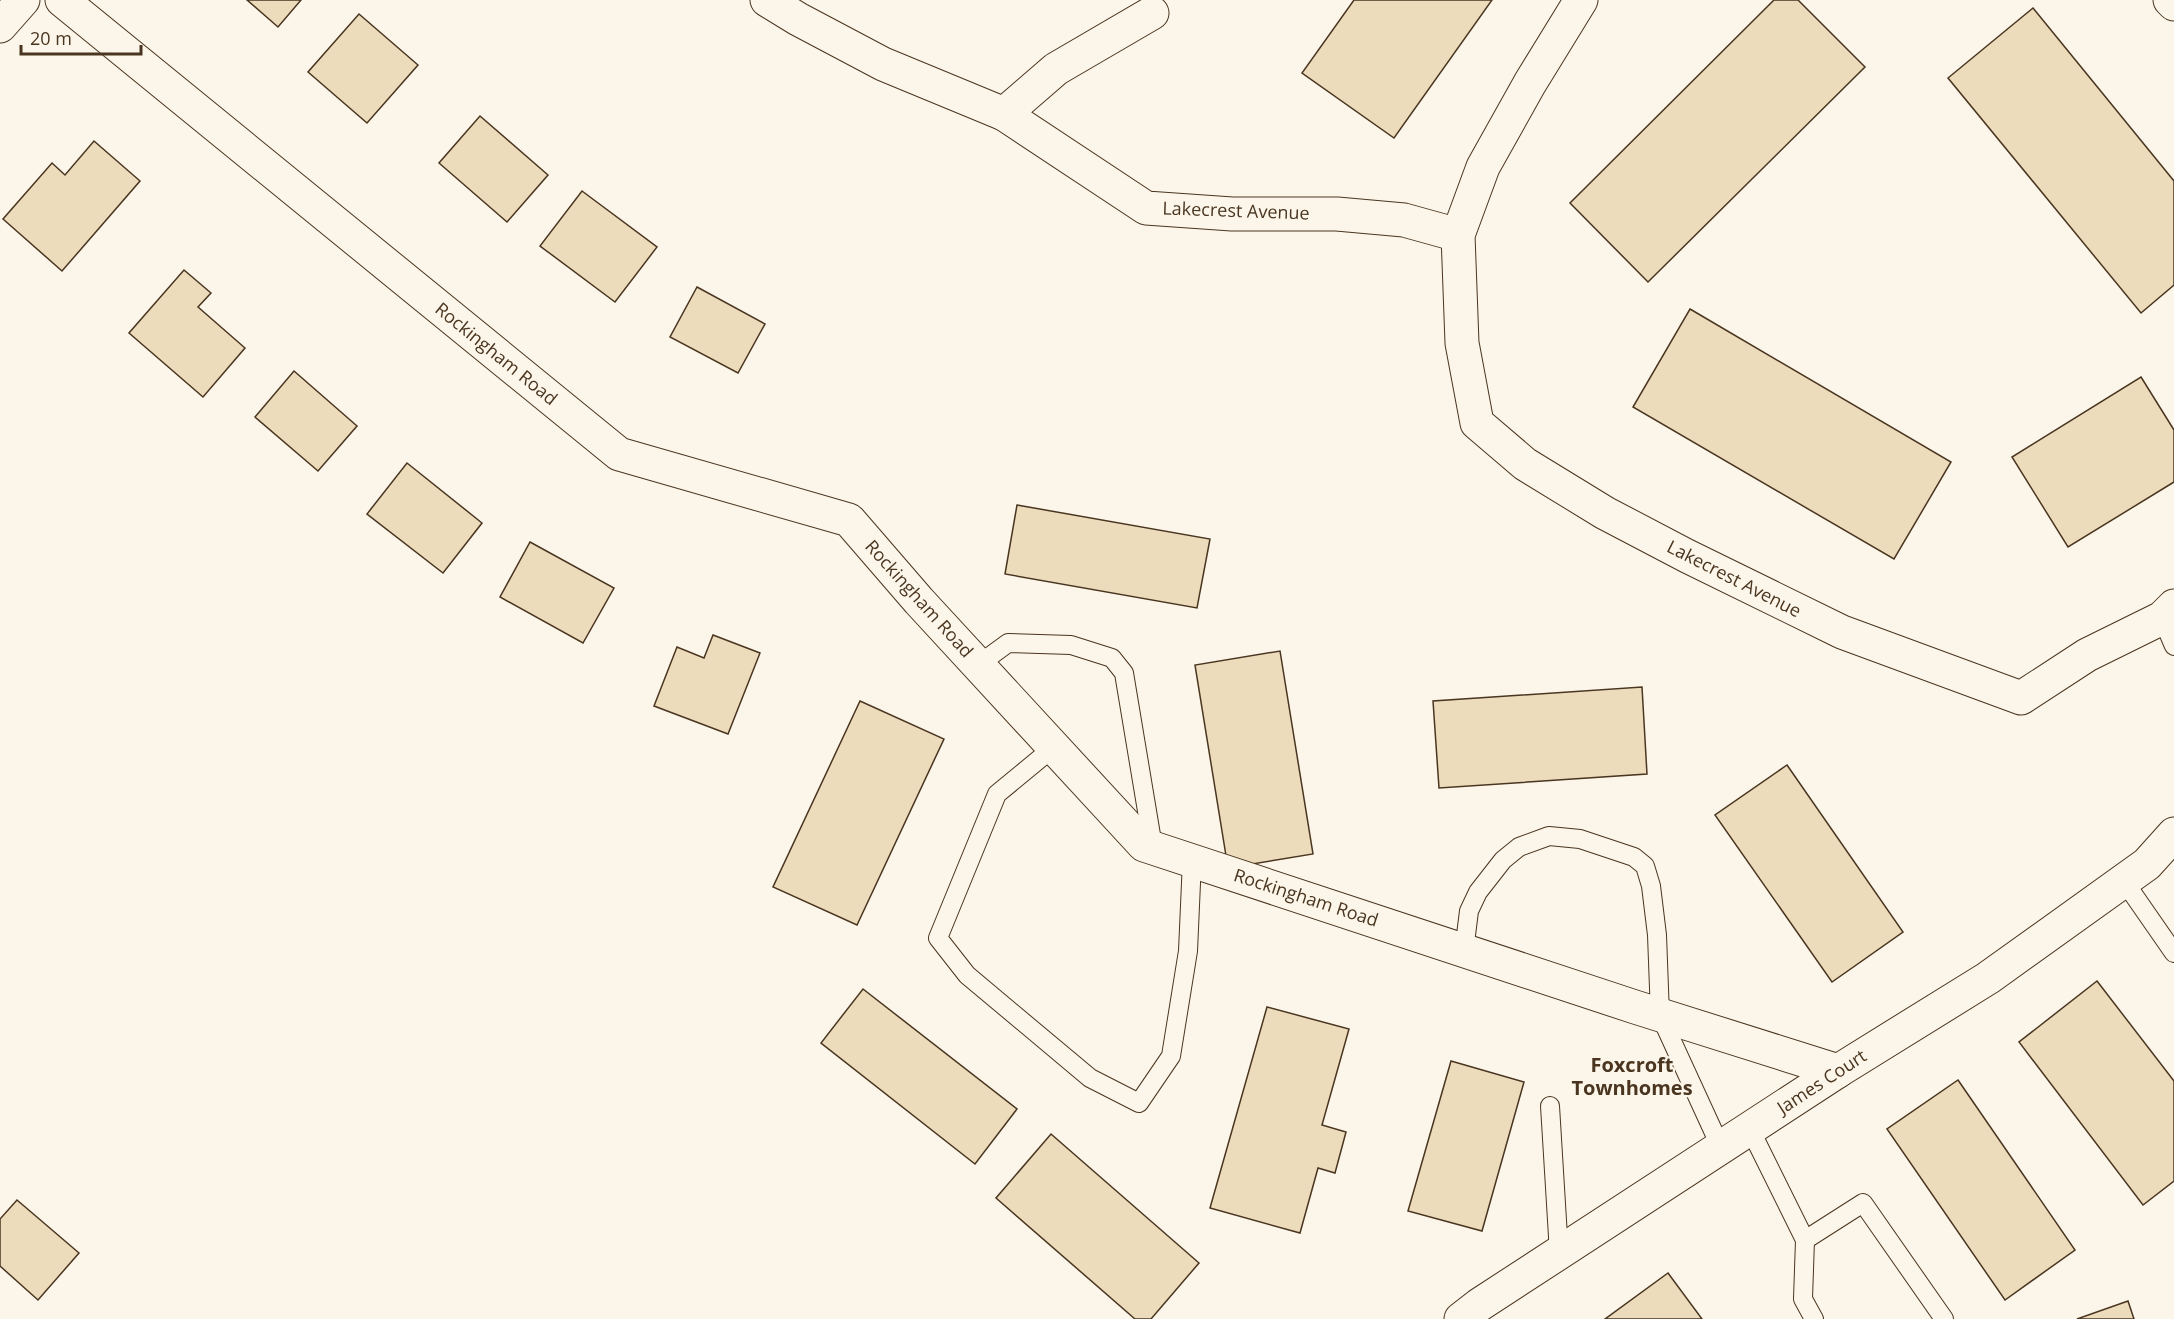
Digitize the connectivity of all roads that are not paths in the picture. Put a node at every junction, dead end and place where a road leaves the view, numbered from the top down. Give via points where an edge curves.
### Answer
1 (23, 0) edge
2 (62, 0) edge
3 (767, 0) edge
4 (1581, 0) edge
5 (2170, 0) edge
6 (2174, 4) edge
7 (1152, 13) dead end
8 (0, 26) edge
9 (1004, 114) junction
10 (1458, 235) junction
11 (2170, 623) edge
12 (978, 665) junction
13 (1054, 747) junction
14 (2174, 834) edge
15 (1154, 847) junction
16 (1192, 860) junction
17 (2124, 881) junction
18 (1464, 951) junction
19 (2174, 953) edge
20 (1660, 1015) junction
21 (1838, 1071) junction
22 (1550, 1106) dead end
23 (1750, 1129) junction
24 (1721, 1148) junction
25 (1805, 1240) junction
26 (1559, 1253) junction
27 (1461, 1319) edge
28 (1814, 1319) edge
29 (1944, 1319) edge

1 - 8 street
2 - 12 street, Rockingham Road via 619,454 849,520
3 - 9 street, Lakecrest Avenue via 883,64
4 - 10 street, Lakecrest Avenue via 1483,167
5 - 6 street
7 - 9 street via 1056,69
9 - 10 street, Lakecrest Avenue via 1146,208 1232,214 1337,214 1404,220
10 - 11 street, Lakecrest Avenue via 1462,343 1478,423 1526,464 1605,513 1842,632 2021,698 2087,655
12 - 13 street, Rockingham Road
12 - 15 lane via 1008,643 1071,645 1112,658 1124,673
13 - 15 street, Rockingham Road via 1144,844
13 - 16 lane via 997,794 938,938 967,975 1090,1078 1139,1103 1172,1056 1188,951
14 - 17 street, James Court
15 - 16 street, Rockingham Road
16 - 18 street, Rockingham Road
17 - 19 lane
17 - 21 street, James Court via 1988,978
18 - 20 street, Rockingham Road
18 - 20 lane via 1469,911 1478,892 1503,860 1519,847 1549,836 1580,839 1618,850 1645,866 1651,886
20 - 21 street, Rockingham Road
20 - 24 lane
21 - 23 street, James Court
22 - 26 lane
23 - 24 street, James Court
23 - 25 lane
24 - 26 street, James Court
25 - 28 lane via 1803,1299
25 - 29 lane via 1863,1203
26 - 27 street, James Court

